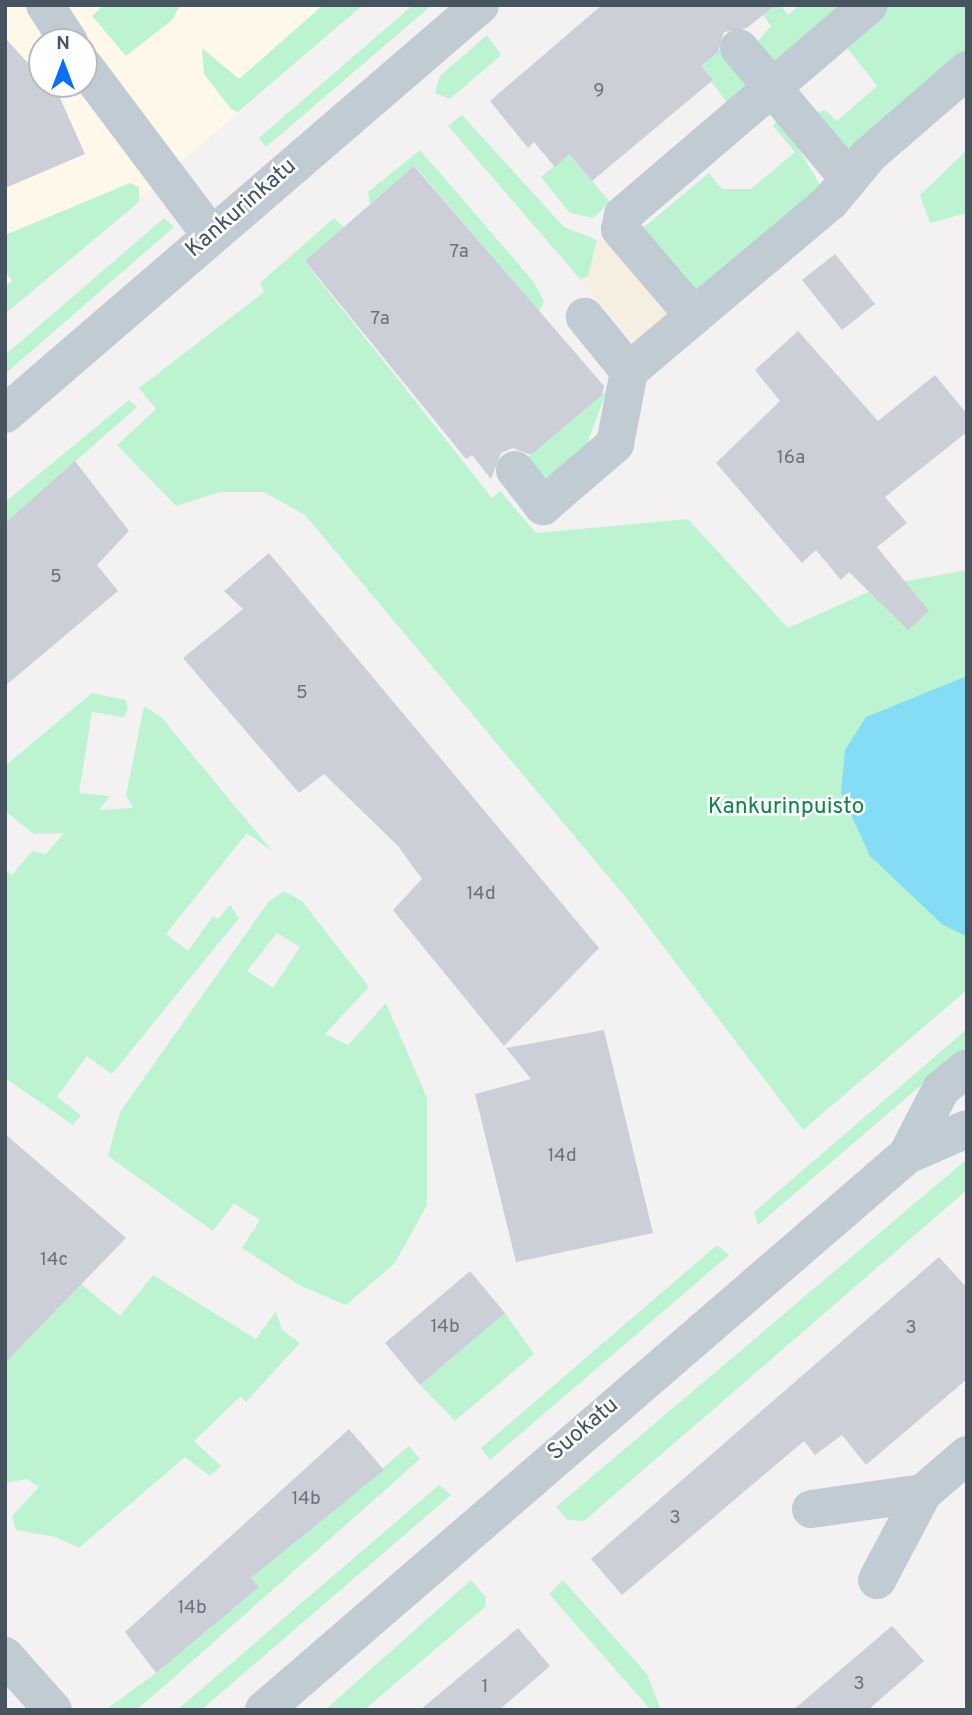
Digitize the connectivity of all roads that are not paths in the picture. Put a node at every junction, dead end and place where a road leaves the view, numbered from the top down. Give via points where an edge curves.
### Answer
1 (480, 5) edge
2 (869, 5) edge
3 (739, 48) dead end
4 (967, 70) edge
5 (98, 84) edge
6 (772, 88) junction
7 (849, 179) junction
8 (211, 236) junction
9 (694, 316) junction
10 (585, 317) dead end
11 (629, 371) junction
12 (5, 414) edge
13 (515, 470) dead end
14 (967, 1068) edge
15 (967, 1129) edge
16 (907, 1155) junction
17 (967, 1455) edge
18 (923, 1493) junction
19 (811, 1509) dead end
20 (877, 1580) dead end
21 (5, 1656) edge
22 (53, 1710) edge
23 (264, 1710) edge

1 - 8 street, Kankurinkatu
2 - 6 street
3 - 6 street
4 - 7 street
5 - 8 street
6 - 7 street
6 - 9 street via 623,215 620,229
7 - 9 street
8 - 12 street, Kankurinkatu
9 - 11 street
10 - 11 street
11 - 13 street via 615,444 605,453 543,506
14 - 16 street, Suokatu via 941,1090
15 - 16 street, Suokatu
16 - 23 street, Suokatu
17 - 18 street
18 - 19 street
18 - 20 street
21 - 22 street

